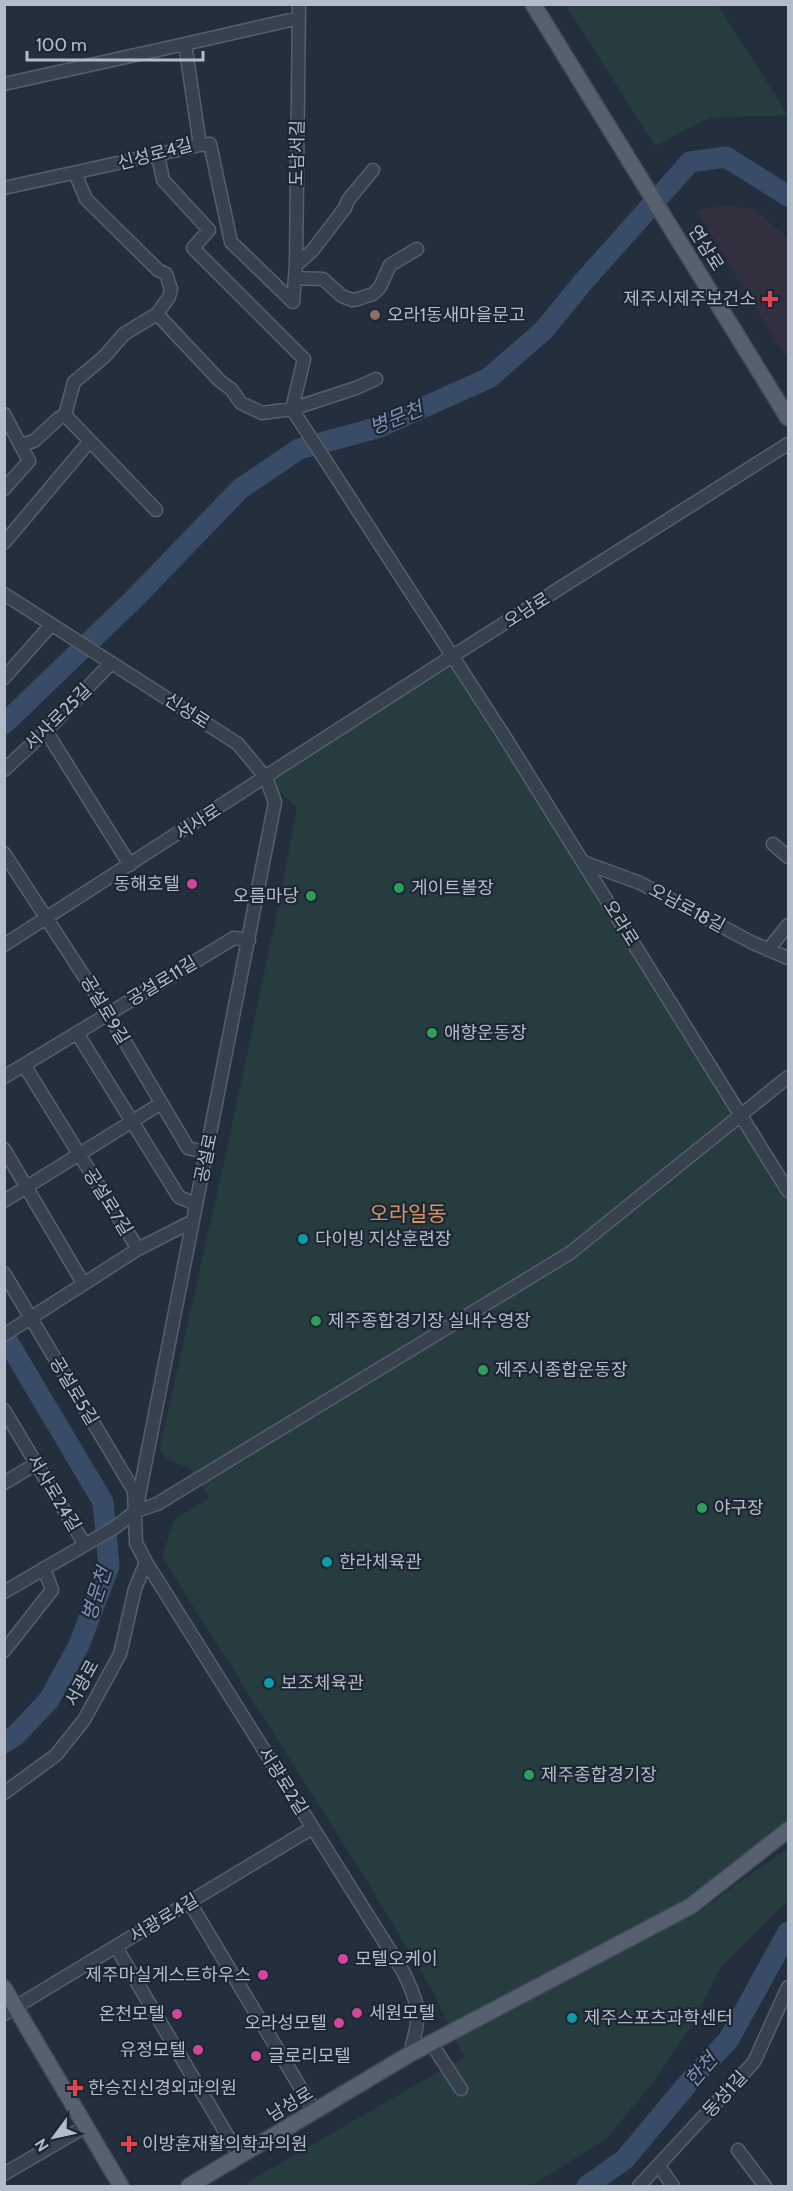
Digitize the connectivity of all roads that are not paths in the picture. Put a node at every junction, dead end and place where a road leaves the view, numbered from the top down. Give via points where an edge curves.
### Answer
1 (299, 4) edge
2 (533, 4) edge
3 (299, 18) junction
4 (185, 44) junction
5 (4, 84) edge
6 (200, 145) junction
7 (158, 155) junction
8 (373, 170) dead end
9 (75, 173) junction
10 (4, 188) edge
11 (417, 249) dead end
12 (296, 265) junction
13 (294, 278) junction
14 (156, 314) junction
15 (376, 379) dead end
16 (292, 409) junction
17 (4, 414) edge
18 (65, 415) junction
19 (789, 418) edge
20 (89, 442) junction
21 (789, 444) edge
22 (20, 445) junction
23 (4, 489) edge
24 (156, 510) dead end
25 (4, 543) edge
26 (4, 594) edge
27 (54, 627) junction
28 (451, 657) junction
29 (111, 663) junction
30 (4, 678) edge
31 (46, 731) junction
32 (4, 770) edge
33 (266, 778) junction
34 (772, 844) dead end
35 (4, 853) edge
36 (789, 857) edge
37 (583, 862) junction
38 (130, 865) junction
39 (47, 918) junction
40 (789, 925) edge
41 (249, 940) junction
42 (4, 945) edge
43 (768, 950) junction
44 (789, 958) edge
45 (108, 1013) junction
46 (77, 1033) junction
47 (24, 1065) junction
48 (4, 1077) edge
49 (789, 1077) edge
50 (160, 1104) junction
51 (741, 1114) junction
52 (132, 1122) junction
53 (4, 1149) edge
54 (208, 1153) junction
55 (78, 1155) junction
56 (27, 1187) junction
57 (789, 1191) edge
58 (4, 1201) edge
59 (196, 1204) junction
60 (193, 1221) junction
61 (138, 1249) junction
62 (4, 1273) edge
63 (83, 1282) junction
64 (27, 1320) junction
65 (4, 1335) edge
66 (5, 1411) edge
67 (36, 1464) junction
68 (4, 1484) edge
69 (136, 1511) junction
70 (85, 1545) junction
71 (146, 1562) junction
72 (44, 1568) junction
73 (4, 1592) edge
74 (4, 1651) edge
75 (4, 1792) edge
76 (312, 1828) junction
77 (789, 1830) edge
78 (190, 1903) junction
79 (116, 1947) junction
80 (789, 1987) edge
81 (4, 1988) edge
82 (10, 2010) edge
83 (431, 2043) junction
84 (410, 2054) junction
85 (461, 2089) dead end
86 (315, 2112) junction
87 (86, 2126) junction
88 (738, 2150) dead end
89 (240, 2157) junction
90 (659, 2166) junction
91 (5, 2173) edge
92 (121, 2187) edge
93 (189, 2187) edge
94 (639, 2187) edge
95 (673, 2187) edge
96 (765, 2187) edge

1 - 3 street, 도남서길
2 - 19 main road, 연삼로
3 - 4 street
3 - 12 street, 도남서길
4 - 5 street
4 - 6 street, 신성로4길
6 - 7 street, 신성로4길
6 - 13 street, 도남서길 via 210,144 231,242 294,302
7 - 9 street, 신성로4길
7 - 16 street via 163,180 209,230 193,248 304,359
8 - 12 street via 317,245
9 - 10 street, 신성로4길
9 - 14 street via 86,199 166,274 171,289 169,297
11 - 13 street via 390,265 373,294 358,299 342,296 323,279
12 - 13 street, 도남서길
14 - 16 street via 241,403 262,412
14 - 18 street via 124,334 74,382
15 - 16 street
16 - 28 street, 오라로
17 - 22 street
18 - 20 street
18 - 22 street via 34,441
20 - 24 street
20 - 25 street
21 - 28 street, 오남로
22 - 23 street via 28,461
26 - 27 street
27 - 29 street, 신성로
27 - 30 street
28 - 33 street, 오남로
28 - 37 street, 오라로
29 - 31 street, 서사로25길
29 - 33 street, 신성로 via 238,744
31 - 32 street, 서사로25길
31 - 38 street
33 - 38 street, 서사로
33 - 41 street, 공설로 via 275,802
34 - 36 street
35 - 39 street
37 - 43 street, 오남로18길 via 640,883
37 - 51 street, 오라로
38 - 39 street, 서사로
39 - 42 street, 서사로
39 - 45 street, 공설로9길
40 - 43 street
41 - 45 street, 공설로11길 via 234,938
41 - 54 street, 공설로
43 - 44 street, 오남로18길
45 - 46 street, 공설로11길
45 - 50 street, 공설로9길
46 - 47 street, 공설로11길
46 - 52 street
47 - 48 street, 공설로11길
47 - 55 street
49 - 51 street
50 - 52 street
50 - 54 street, 공설로9길 via 188,1148
51 - 57 street, 오라로
51 - 69 street via 570,1253 157,1504
52 - 55 street
52 - 59 street via 179,1197
53 - 56 street
54 - 59 street, 공설로
55 - 56 street
55 - 61 street, 공설로7길
56 - 58 street
56 - 63 street
59 - 60 street, 공설로
60 - 61 street, 공설로7길
60 - 69 street, 공설로
61 - 63 street, 공설로7길
62 - 64 street, 공설로5길
63 - 64 street, 공설로7길
64 - 65 street, 공설로7길
64 - 69 street, 공설로5길 via 134,1491
66 - 67 street, 서사로24길
67 - 68 street
67 - 70 street, 서사로24길
69 - 70 street
69 - 71 street, 서광로2길 via 136,1544
70 - 72 street
71 - 75 street, 서광로 via 135,1589 120,1654 84,1720 56,1755
71 - 76 street, 서광로2길
72 - 73 street
72 - 74 street via 52,1590
76 - 78 street, 서광로4길
76 - 84 street, 서광로2길 via 404,1973 417,2002 418,2021
77 - 83 main road, 남성로 via 690,1906
78 - 79 street, 서광로4길
78 - 86 street
79 - 82 street, 서광로4길
79 - 89 street
80 - 90 street, 동성1길 via 754,2062
81 - 82 main road
82 - 87 main road
83 - 84 main road, 남성로
83 - 85 street
84 - 86 main road, 남성로
86 - 89 main road, 남성로
87 - 91 street
87 - 92 main road
88 - 96 street
89 - 93 main road, 남성로
90 - 94 street, 동성1길
90 - 95 street

